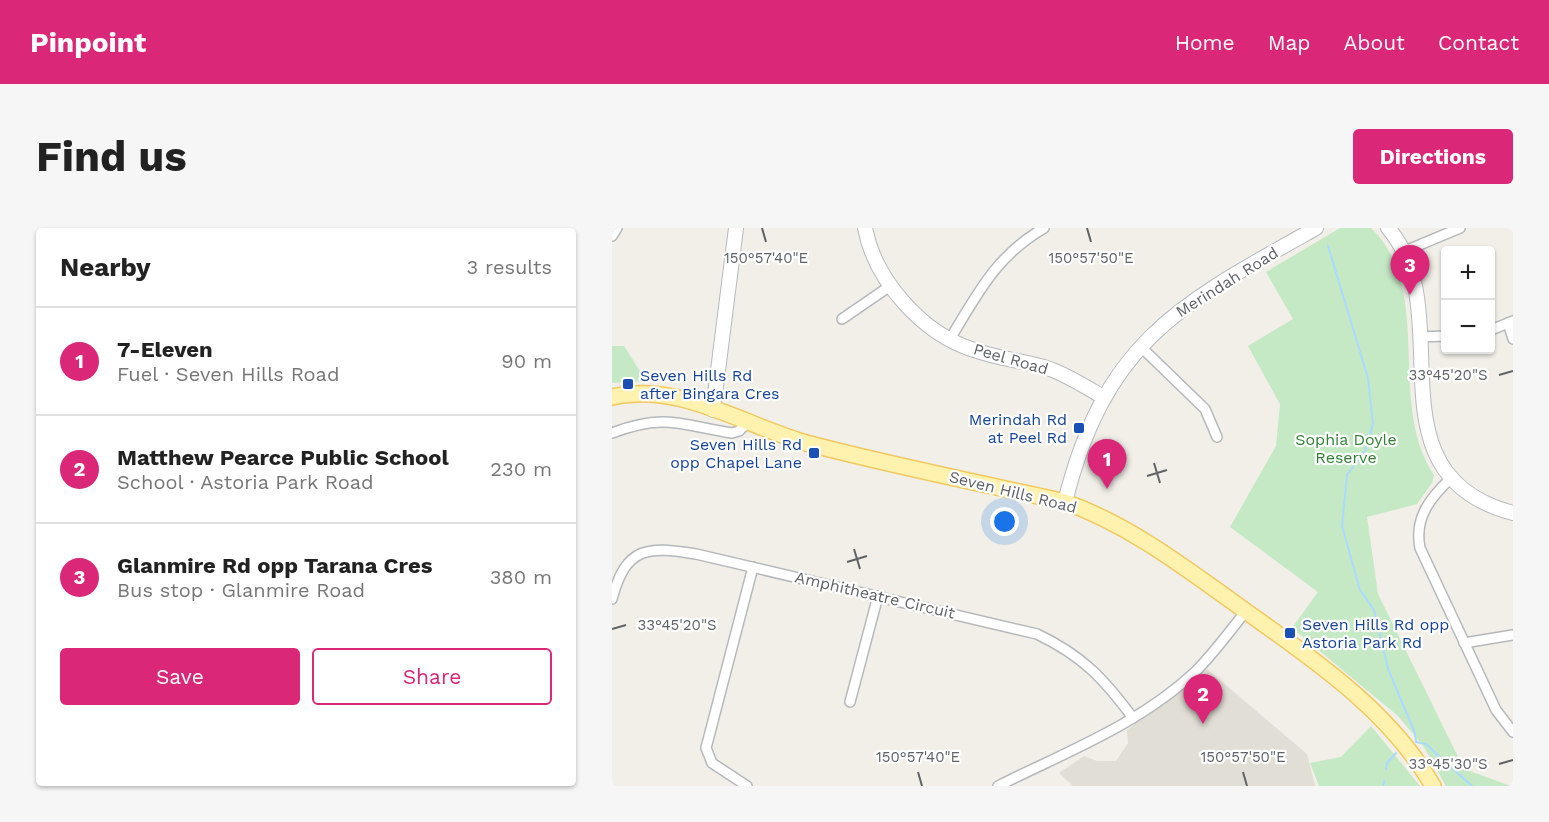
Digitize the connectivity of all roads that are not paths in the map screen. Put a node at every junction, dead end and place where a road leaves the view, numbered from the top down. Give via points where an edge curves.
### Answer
1 (617, 228) edge
2 (736, 228) edge
3 (865, 228) edge
4 (1044, 228) edge
5 (1316, 228) edge
6 (1388, 228) edge
7 (1460, 228) edge
8 (1297, 232) edge
9 (612, 236) edge
10 (1404, 251) junction
11 (890, 286) junction
12 (842, 319) dead end
13 (1510, 322) edge
14 (1495, 328) edge
15 (1441, 336) edge
16 (1419, 337) junction
17 (950, 339) junction
18 (1513, 339) edge
19 (1140, 346) junction
20 (612, 397) edge
21 (1103, 397) junction
22 (713, 410) junction
23 (747, 423) junction
24 (612, 433) edge
25 (1217, 437) dead end
26 (1451, 478) junction
27 (1065, 502) junction
28 (1513, 513) edge
29 (753, 567) junction
30 (878, 597) junction
31 (612, 599) edge
32 (1246, 611) junction
33 (1513, 635) edge
34 (1464, 643) junction
35 (850, 702) dead end
36 (1133, 718) junction
37 (1513, 732) edge
38 (1430, 781) edge
39 (747, 786) edge
40 (998, 786) edge

1 - 9 street
2 - 22 street
3 - 11 street, Peel Road
4 - 17 street via 1000,260
5 - 8 street, Merindah Road
6 - 10 street
7 - 10 street
8 - 19 street, Merindah Road via 1197,297
10 - 16 street via 1414,282
11 - 12 street
11 - 17 street, Peel Road via 920,318
13 - 14 street
13 - 18 street
15 - 16 street
16 - 26 street via 1425,425
17 - 21 street, Peel Road via 973,350 1052,370
19 - 21 street, Merindah Road
19 - 25 street via 1205,409
20 - 22 main road, Seven Hills Road via 655,394
21 - 27 street, Merindah Road via 1077,454
22 - 23 main road, Seven Hills Road
23 - 24 street via 732,433 666,420
23 - 27 main road, Seven Hills Road via 808,443
26 - 28 street via 1479,500
26 - 34 street via 1428,502 1418,538 1423,557
27 - 32 main road, Seven Hills Road via 1102,517 1168,555
29 - 30 street, Amphitheatre Circuit
29 - 31 street, Amphitheatre Circuit via 655,548 626,564
29 - 39 street via 706,748 712,763
30 - 35 street
30 - 36 street, Amphitheatre Circuit via 1015,627 1057,644 1090,666
32 - 36 street via 1196,671
32 - 38 main road, Seven Hills Road via 1369,707 1405,745
33 - 34 street
34 - 37 street via 1496,710
36 - 40 street

